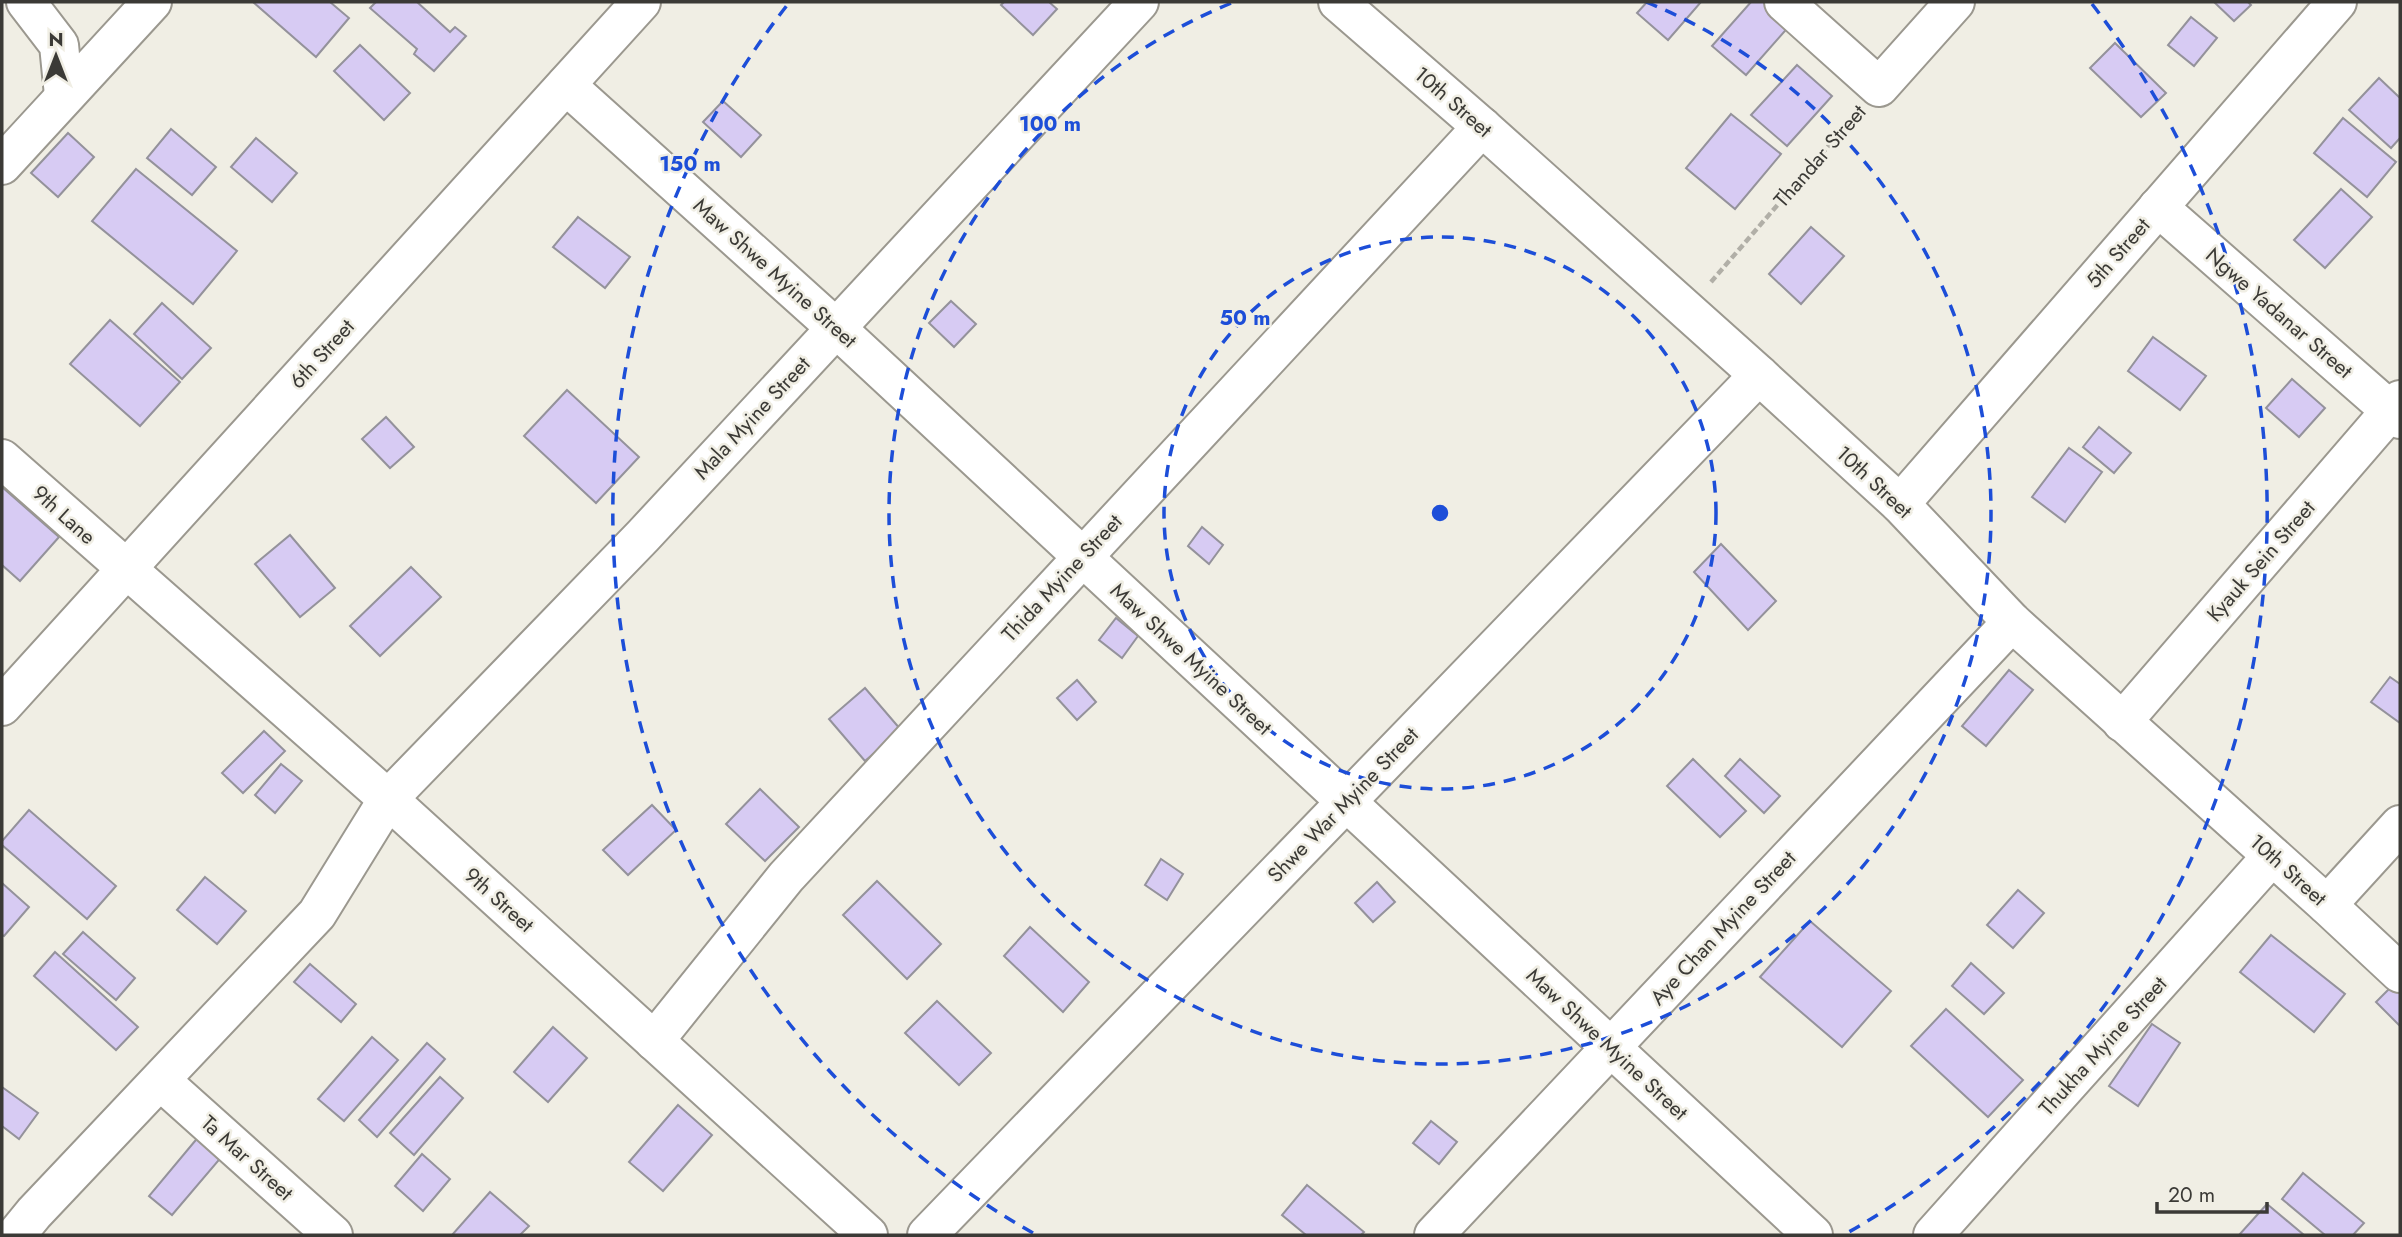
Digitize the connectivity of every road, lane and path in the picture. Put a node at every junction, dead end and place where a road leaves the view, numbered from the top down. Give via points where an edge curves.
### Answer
1 (26, 2) edge
2 (152, 2) edge
3 (641, 2) edge
4 (1139, 2) edge
5 (1338, 2) edge
6 (1784, 2) edge
7 (1955, 2) edge
8 (2337, 2) edge
9 (566, 85) junction
10 (1880, 87) junction
11 (64, 95) junction
12 (1482, 127) junction
13 (2, 165) edge
14 (2158, 207) junction
15 (1686, 310) junction
16 (836, 328) junction
17 (1759, 375) junction
18 (2397, 410) edge
19 (2, 459) edge
20 (1900, 504) junction
21 (1082, 557) junction
22 (125, 570) junction
23 (2012, 622) junction
24 (2, 706) edge
25 (2122, 722) junction
26 (388, 799) junction
27 (1345, 803) junction
28 (2400, 825) edge
29 (2273, 856) junction
30 (2327, 905) junction
31 (2400, 974) edge
32 (654, 1041) junction
33 (1610, 1047) junction
34 (161, 1081) junction
35 (16, 1235) edge
36 (333, 1235) edge
37 (868, 1235) edge
38 (927, 1235) edge
39 (1434, 1235) edge
40 (1813, 1235) edge
41 (1933, 1235) edge

1 - 11 street via 59,45
2 - 11 street
3 - 9 street, 6th Street
4 - 16 street, Mala Myine Street
5 - 12 street, 10th Street
6 - 10 street
7 - 10 street, Thandar Street
8 - 14 street, 5th Street
9 - 16 street, Maw Shwe Myine Street
9 - 22 street, 6th Street
10 - 15 path, Thandar Street
11 - 13 street
12 - 15 street, 10th Street
12 - 21 street, Thida Myine Street
14 - 18 street, Ngwe Yadanar Street
14 - 20 street, 5th Street
15 - 17 street, 10th Street
16 - 21 street, Maw Shwe Myine Street
16 - 26 street, Mala Myine Street via 643,536
17 - 20 street, 10th Street
17 - 27 street, Shwe War Myine Street
18 - 25 street, Kyauk Sein Street
19 - 22 street, 9th Lane
20 - 23 street, 10th Street
21 - 27 street, Maw Shwe Myine Street
21 - 32 street, Thida Myine Street via 786,877
22 - 24 street, 6th Street
22 - 26 street, 9th Street
23 - 25 street, 10th Street
23 - 33 street, Aye Chan Myine Street
25 - 29 street, 10th Street
26 - 32 street, 9th Street
26 - 34 street, Mala Myine Street via 317,914
27 - 33 street, Maw Shwe Myine Street
27 - 38 street, Shwe War Myine Street
28 - 30 street
29 - 30 street, 10th Street
29 - 41 street, Thukha Myine Street
30 - 31 street, 10th Street
32 - 37 street, 9th Street
33 - 39 street, Aye Chan Myine Street
33 - 40 street, Maw Shwe Myine Street
34 - 35 street, Mala Myine Street
34 - 36 street, Ta Mar Street

